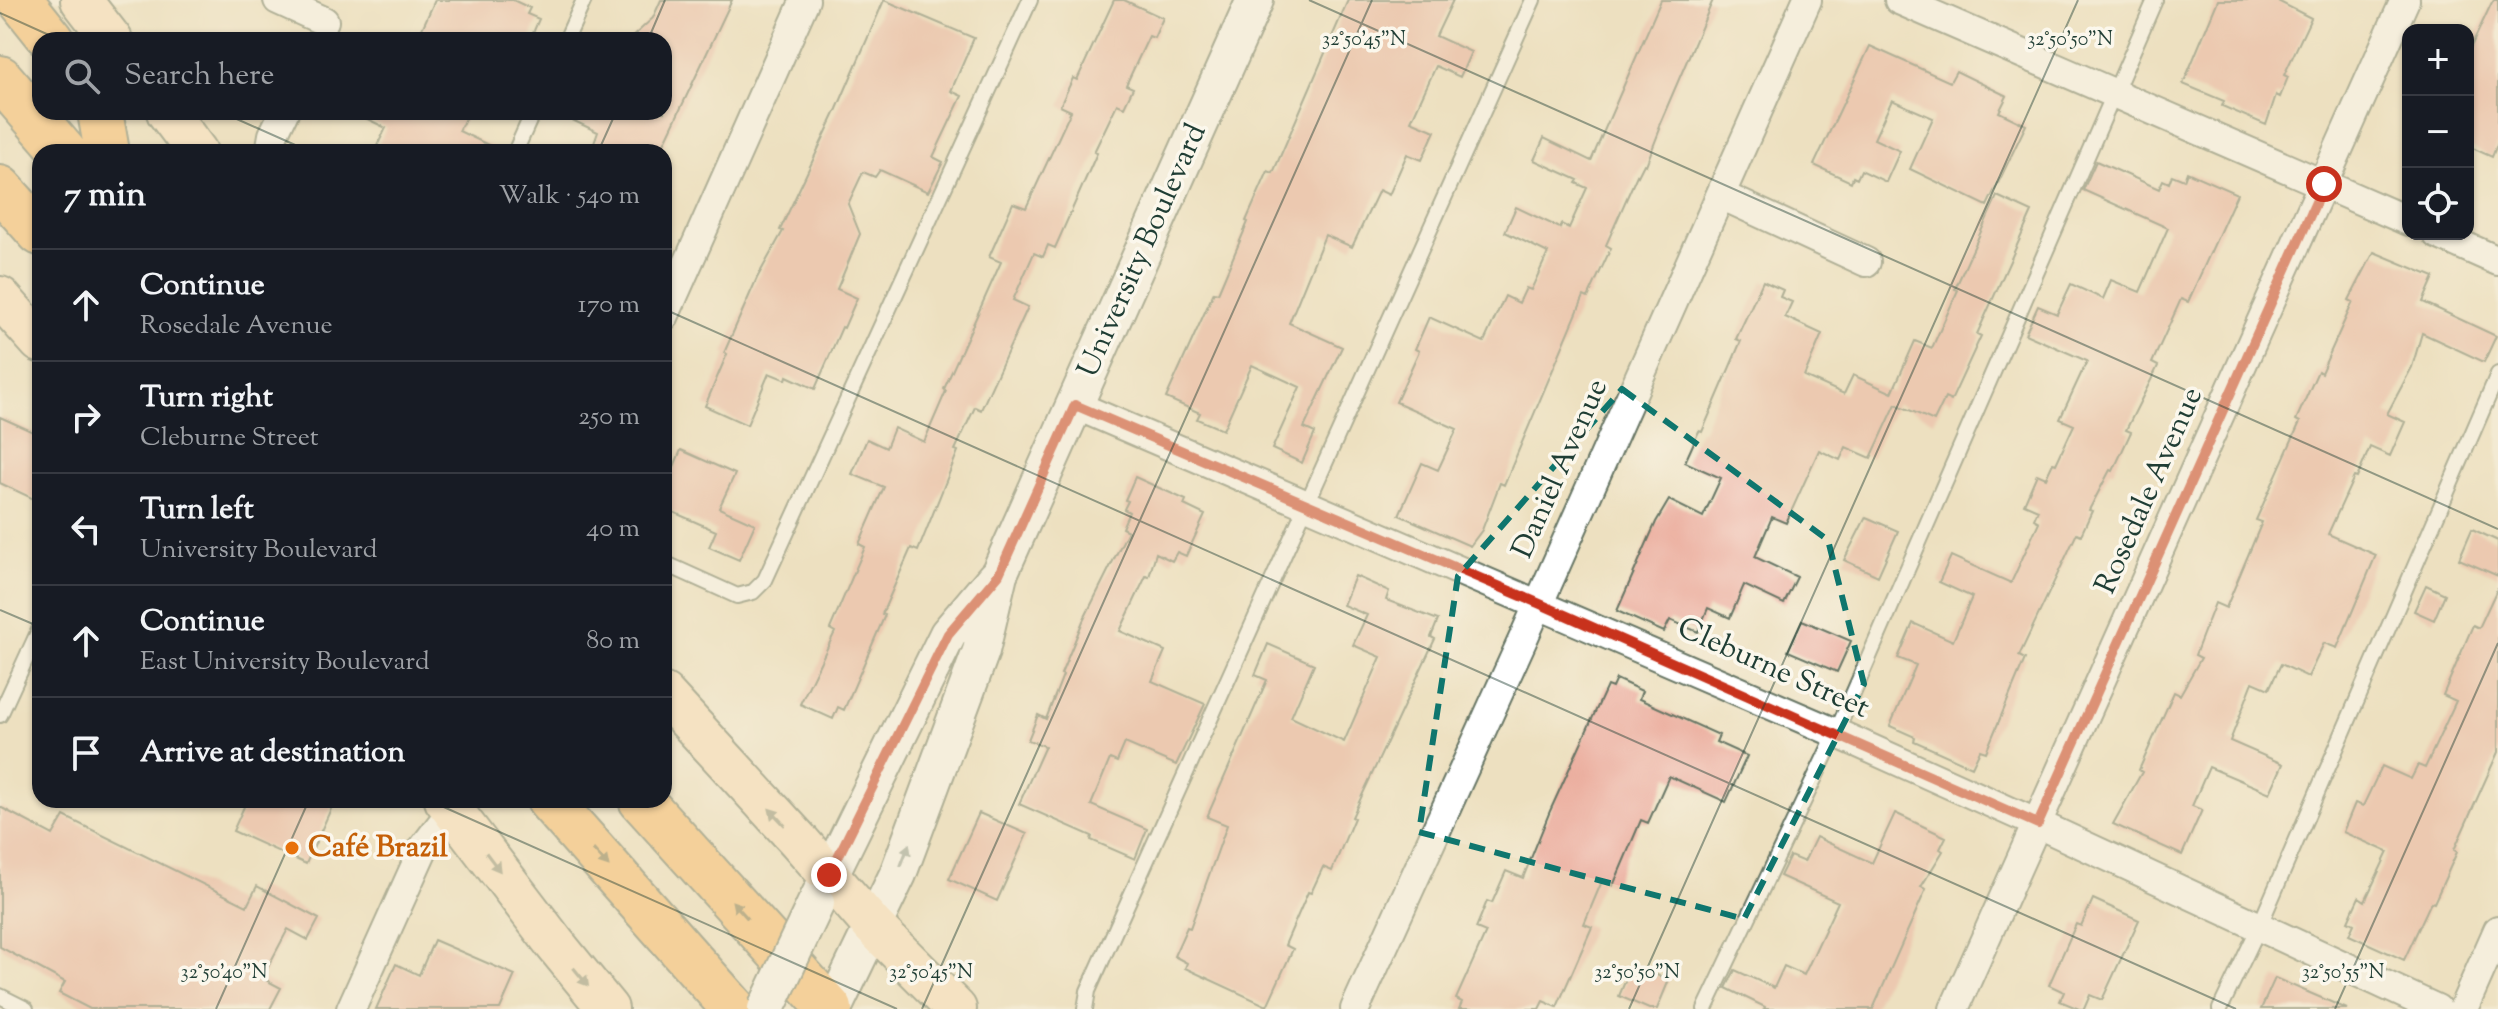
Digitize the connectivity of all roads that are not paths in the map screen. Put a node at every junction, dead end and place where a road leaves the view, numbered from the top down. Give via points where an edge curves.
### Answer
1 (20, 0) edge
2 (81, 0) edge
3 (278, 0) edge
4 (584, 0) edge
5 (805, 0) edge
6 (1030, 0) edge
7 (1255, 0) edge
8 (1533, 0) edge
9 (1807, 0) edge
10 (1899, 0) edge
11 (2155, 0) edge
12 (2405, 0) edge
13 (324, 20) edge
14 (46, 32) edge
15 (106, 32) edge
16 (570, 32) edge
17 (0, 78) edge
18 (2113, 94) junction
19 (32, 115) edge
20 (36, 120) edge
21 (101, 120) edge
22 (173, 120) edge
23 (280, 120) edge
24 (529, 120) edge
25 (57, 144) edge
26 (106, 144) edge
27 (191, 144) edge
28 (271, 144) edge
29 (519, 144) edge
30 (2324, 184) junction
31 (0, 188) edge
32 (1721, 195) junction
33 (2402, 218) edge
34 (32, 224) edge
35 (2451, 240) edge
36 (2498, 261) edge
37 (1866, 262) dead end
38 (0, 297) edge
39 (672, 299) edge
40 (32, 333) edge
41 (2498, 374) edge
42 (1075, 405) junction
43 (1305, 504) junction
44 (672, 567) edge
45 (999, 574) junction
46 (1538, 603) junction
47 (32, 645) edge
48 (672, 704) edge
49 (0, 715) edge
50 (1836, 733) junction
51 (447, 808) edge
52 (451, 808) edge
53 (556, 808) edge
54 (648, 808) edge
55 (2038, 824) junction
56 (823, 889) junction
57 (2259, 927) junction
58 (2498, 930) edge
59 (867, 938) junction
60 (0, 996) edge
61 (26, 1009) edge
62 (351, 1009) edge
63 (608, 1009) edge
64 (734, 1009) edge
65 (766, 1009) edge
66 (831, 1009) edge
67 (956, 1009) edge
68 (1085, 1009) edge
69 (1355, 1009) edge
70 (1705, 1009) edge
71 (1954, 1009) edge
72 (2220, 1009) edge
73 (2437, 1009) edge
74 (2463, 1009) edge

1 - 14 highway
2 - 15 main road
3 - 13 street
4 - 16 lane
5 - 39 street
6 - 44 lane via 765,580 753,592 737,596
7 - 42 street, University Boulevard
8 - 43 lane
9 - 32 street, Daniel Avenue
10 - 18 street
11 - 18 lane
12 - 30 street, Rosedale Avenue
17 - 19 highway
18 - 30 street
18 - 50 lane
20 - 25 highway
21 - 26 highway
22 - 27 main road
23 - 28 street
24 - 29 lane
30 - 33 street
30 - 55 street, Rosedale Avenue
31 - 34 highway
32 - 37 street
32 - 46 street, Daniel Avenue
35 - 36 street
38 - 40 main road
41 - 57 lane
42 - 43 street, Cleburne Street
42 - 45 street, University Boulevard
43 - 46 street, Cleburne Street
43 - 68 lane via 1088,991
45 - 56 street via 948,634
59 -> 45 street, University Boulevard via 898,874 981,651
46 - 50 street, Cleburne Street
46 - 69 street, Daniel Avenue
47 - 49 lane
56 -> 48 main road
50 - 55 street, Cleburne Street
50 - 70 lane
51 - 62 street via 424,847
52 -> 63 main road
53 -> 64 highway
66 -> 54 highway
55 - 57 street, Cleburne Street
55 - 71 street, Rosedale Avenue
56 - 59 main road
56 - 65 street, bridge
57 - 72 lane
57 - 73 street, Cleburne Street
58 - 74 street
59 - 66 street, University Boulevard
59 - 67 main road
60 - 61 lane

